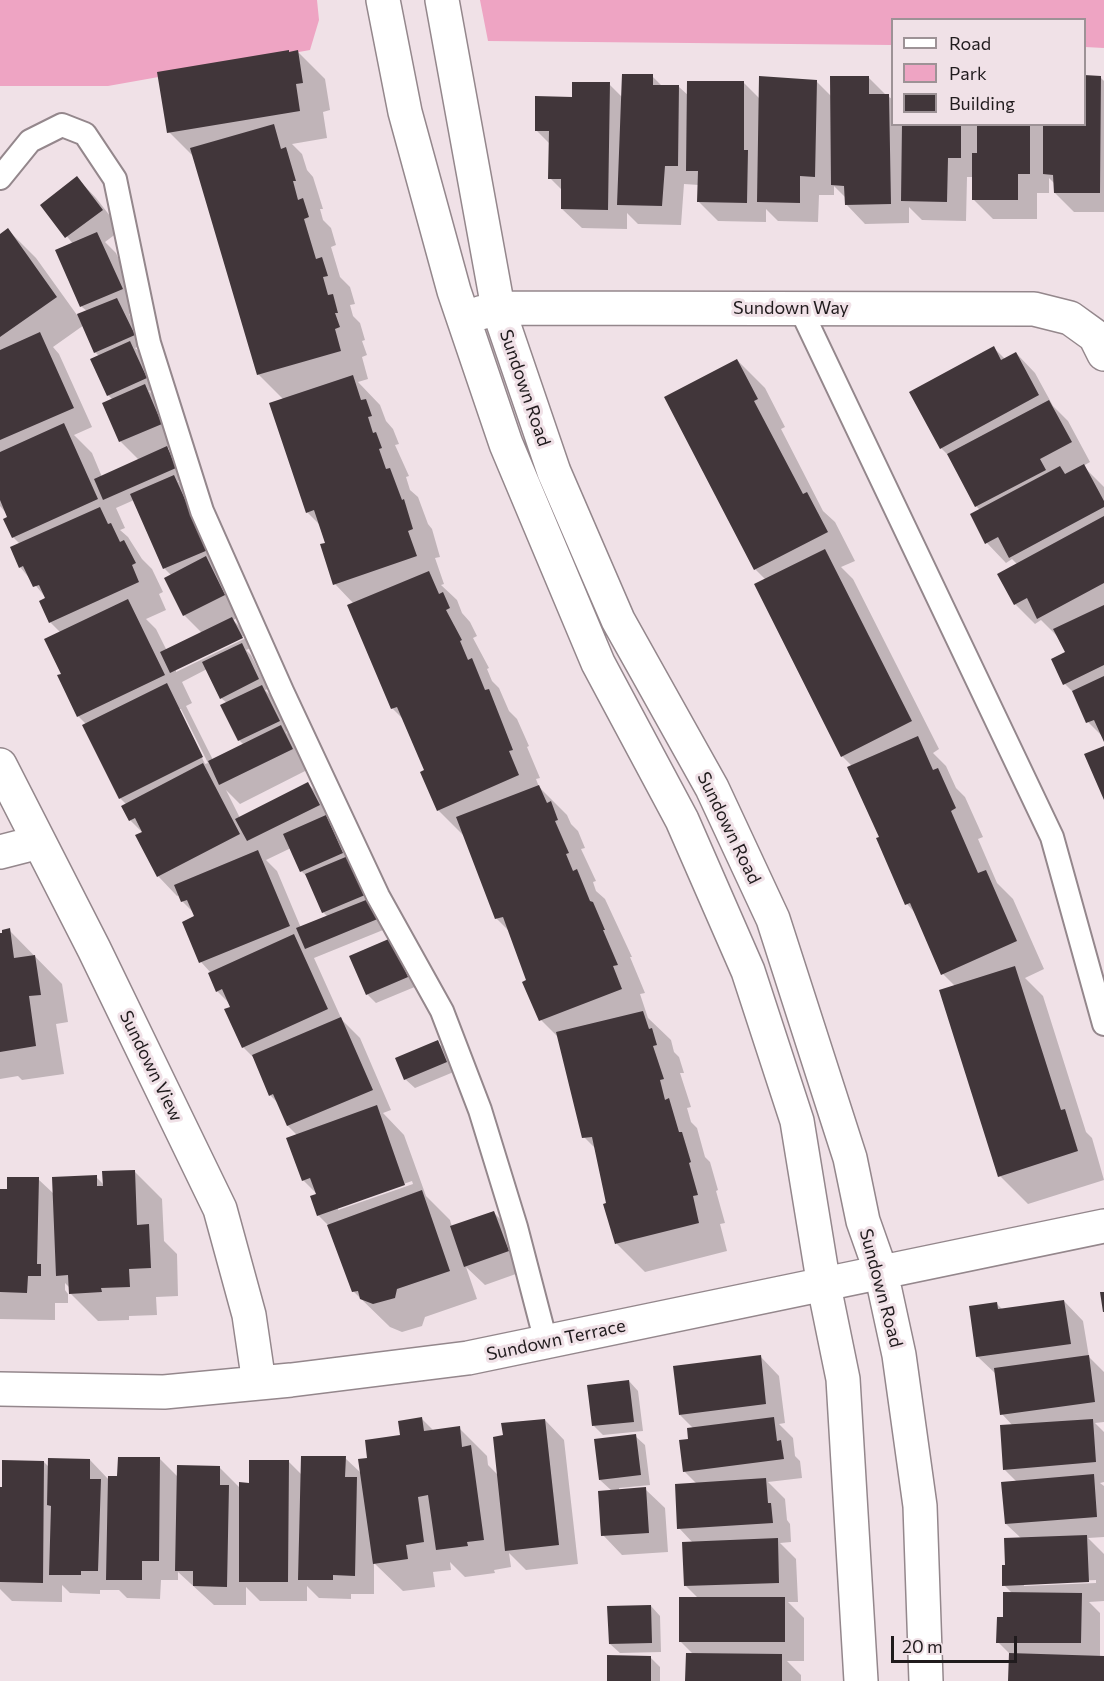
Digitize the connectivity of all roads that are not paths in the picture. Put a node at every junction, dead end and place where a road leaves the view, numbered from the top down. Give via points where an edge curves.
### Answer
1 (382, 0) edge
2 (442, 0) edge
3 (0, 178) edge
4 (498, 308) junction
5 (800, 308) junction
6 (461, 317) junction
7 (1104, 354) edge
8 (0, 765) edge
9 (39, 842) junction
10 (0, 852) edge
11 (1104, 1024) edge
12 (1104, 1226) edge
13 (881, 1272) junction
14 (824, 1286) junction
15 (546, 1342) junction
16 (259, 1383) junction
17 (0, 1389) edge
18 (861, 1681) edge
19 (926, 1681) edge

1 - 6 street, Sundown Road via 405,112
2 - 4 street, Sundown Road
3 - 15 lane via 30,141 62,125 85,134 114,179 149,344 201,511 378,896 442,1011 480,1110
4 - 5 street, Sundown Way
4 - 6 street, Sundown Way
4 - 13 street, Sundown Road via 554,472 618,620 712,788 773,919 850,1158 863,1221
5 - 7 street, Sundown Way via 1034,309 1070,318 1095,336
5 - 11 lane via 1052,837
6 - 14 street, Sundown Road via 506,444 598,663 682,820 748,971 797,1121
8 - 9 street, Sundown View
9 - 10 street
9 - 16 street, Sundown View via 220,1209 249,1315
12 - 13 street, Sundown Terrace
13 - 14 street, Sundown Terrace
13 - 19 street, Sundown Road via 899,1355 920,1506
14 - 15 street, Sundown Terrace
14 - 18 street, Sundown Road via 843,1379
15 - 16 street, Sundown Terrace via 468,1358
16 - 17 street, Sundown Terrace via 164,1392

